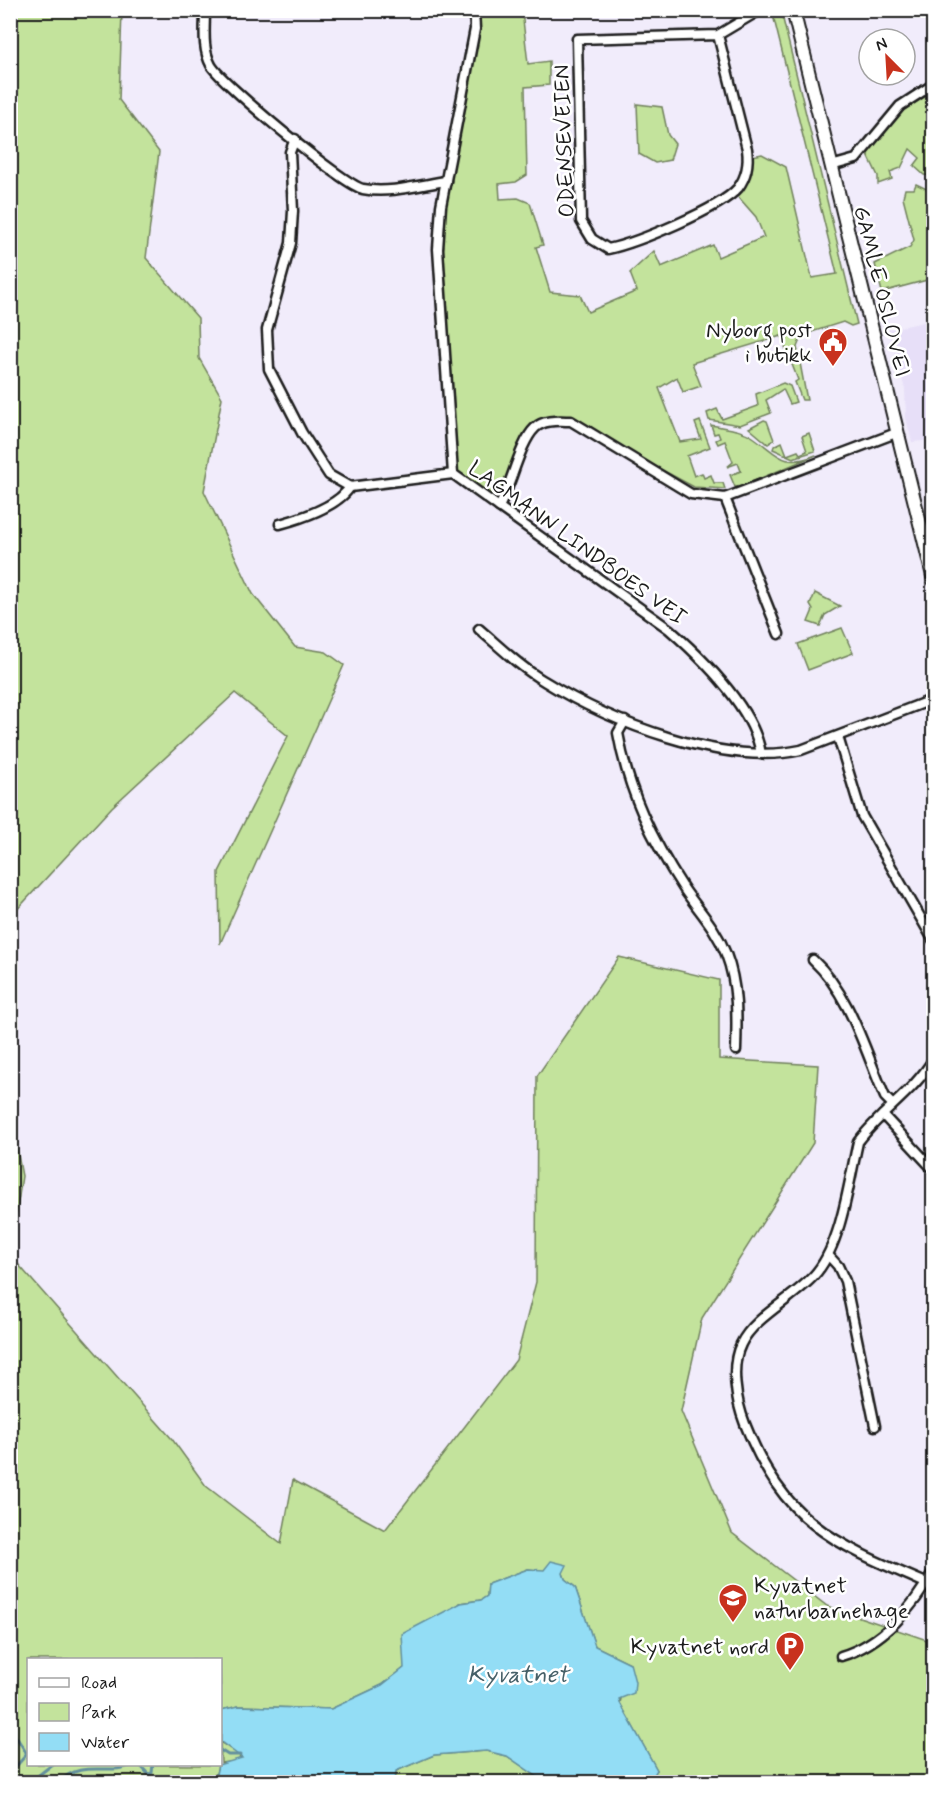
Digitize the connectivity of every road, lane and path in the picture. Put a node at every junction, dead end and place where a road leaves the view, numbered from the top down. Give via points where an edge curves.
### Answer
1 (205, 10) edge
2 (474, 10) edge
3 (760, 10) edge
4 (794, 10) edge
5 (718, 35) junction
6 (933, 84) edge
7 (295, 139) junction
8 (831, 166) junction
9 (446, 181) junction
10 (896, 433) junction
11 (453, 474) junction
12 (350, 487) junction
13 (725, 498) junction
14 (499, 507) junction
15 (280, 524) dead end
16 (933, 580) edge
17 (479, 629) dead end
18 (779, 634) dead end
19 (933, 699) edge
20 (625, 722) junction
21 (838, 736) junction
22 (761, 754) junction
23 (933, 941) edge
24 (813, 960) dead end
25 (736, 1050) dead end
26 (933, 1058) edge
27 (892, 1104) junction
28 (883, 1115) junction
29 (933, 1170) edge
30 (828, 1255) junction
31 (875, 1426) dead end
32 (933, 1570) edge
33 (927, 1583) junction
34 (841, 1656) dead end

1 - 7 street via 205,46 217,75
2 - 9 street, LAGMANN LINDBOES VEI via 475,29
3 - 5 street
4 - 8 street, GAMLE OSLOVEI
5 - 5 street, ODENSEVEIEN via 578,39 581,221 592,239 608,249 628,245 724,201 744,178 747,149
6 - 8 street via 900,106 856,159
7 - 9 street via 337,176 362,189
7 - 12 street via 290,152 291,243 267,330 269,369 329,475
8 - 10 street, GAMLE OSLOVEI
9 - 11 street, LAGMANN LINDBOES VEI via 438,249
10 - 13 street
10 - 16 street, GAMLE OSLOVEI
11 - 12 street
11 - 14 street, LAGMANN LINDBOES VEI
12 - 15 street via 345,496 328,505
13 - 14 street via 691,494 571,421 554,420 536,426 529,435
13 - 18 street
14 - 22 street, LAGMANN LINDBOES VEI via 669,629 699,656 727,689 759,739
17 - 20 street via 542,680
19 - 21 street
20 - 22 street via 687,743
20 - 25 street via 618,733 624,767 645,824 685,890 708,917 727,955 737,1011
21 - 22 street via 780,755
21 - 23 street via 862,816
24 - 27 street via 827,972 840,993 885,1097
26 - 27 street via 913,1085
27 - 28 street
28 - 29 street
28 - 30 street via 858,1142
30 - 31 street via 845,1281
30 - 33 street via 817,1272 741,1342 736,1370 742,1416 773,1481 811,1523 834,1541
32 - 33 street
33 - 34 street via 883,1634 854,1653

